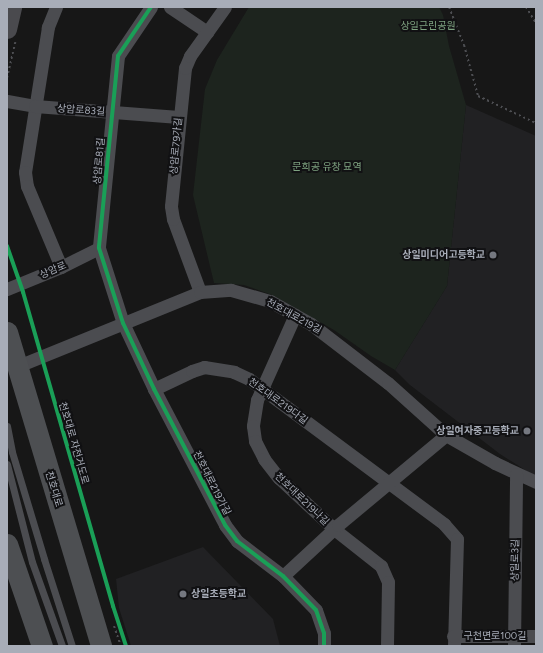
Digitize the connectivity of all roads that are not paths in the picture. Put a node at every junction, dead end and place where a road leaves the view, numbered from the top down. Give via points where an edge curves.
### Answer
1 (12, 7) edge
2 (56, 7) edge
3 (152, 7) edge
4 (170, 7) edge
5 (225, 7) edge
6 (7, 29) edge
7 (207, 32) junction
8 (7, 101) edge
9 (35, 106) junction
10 (111, 112) junction
11 (179, 117) junction
12 (99, 248) junction
13 (61, 267) junction
14 (7, 289) edge
15 (200, 292) junction
16 (295, 315) junction
17 (123, 323) junction
18 (7, 332) edge
19 (18, 366) junction
20 (262, 388) junction
21 (154, 389) junction
22 (7, 426) edge
23 (446, 434) junction
24 (7, 464) edge
25 (516, 474) junction
26 (536, 482) edge
27 (389, 483) junction
28 (334, 530) junction
29 (7, 544) edge
30 (283, 576) junction
31 (536, 636) edge
32 (454, 641) edge
33 (514, 641) edge
34 (42, 646) edge
35 (62, 646) edge
36 (72, 646) edge
37 (101, 646) edge
38 (324, 646) edge
39 (387, 646) edge

1 - 6 main road
2 - 9 street via 48,27
3 - 10 street, 상암로81길 via 118,56
4 - 7 street
5 - 7 street, 상암로79가길
7 - 11 street, 상암로79가길 via 185,68
8 - 9 street, 상암로83길
9 - 10 street, 상암로83길
9 - 13 street via 25,172 27,186
10 - 11 street, 상암로83길
10 - 12 street, 상암로81길
11 - 15 street, 상암로79가길 via 171,206 173,219
12 - 13 street, 상암로
12 - 17 street, 상암로81길
13 - 14 street, 상암로
15 - 16 street, 천호대로219길 via 231,290 270,301
15 - 17 street, 천호대로219길
16 - 20 street, 천호대로219나길
16 - 23 street, 천호대로219길 via 311,324 388,382
17 - 19 street, 천호대로219길
17 - 21 street, 천호대로219가길
18 - 19 main road, 천호대로
19 - 37 main road, 천호대로
20 - 21 street, 천호대로219다길 via 234,372 204,367
20 - 27 street, 천호대로219다길
20 - 28 street, 천호대로219나길 via 257,400 253,426 255,441 264,459 279,478
21 - 30 street, 천호대로219가길 via 229,532 236,541
22 - 36 lane via 12,452
23 - 25 street, 천호대로219길
23 - 27 street
24 - 35 lane via 32,562
25 - 26 street, 천호대로219길
25 - 33 street, 상일로3길
27 - 28 street
27 - 32 street, 천호대로219다길 via 444,524 457,539
28 - 30 street
28 - 39 street, 천호대로219나길 via 381,566 385,574 388,582
29 - 34 main road
30 - 38 street, 천호대로219가길 via 316,610 324,633
31 - 33 street, 구천면로100길
32 - 33 street, 구천면로100길

